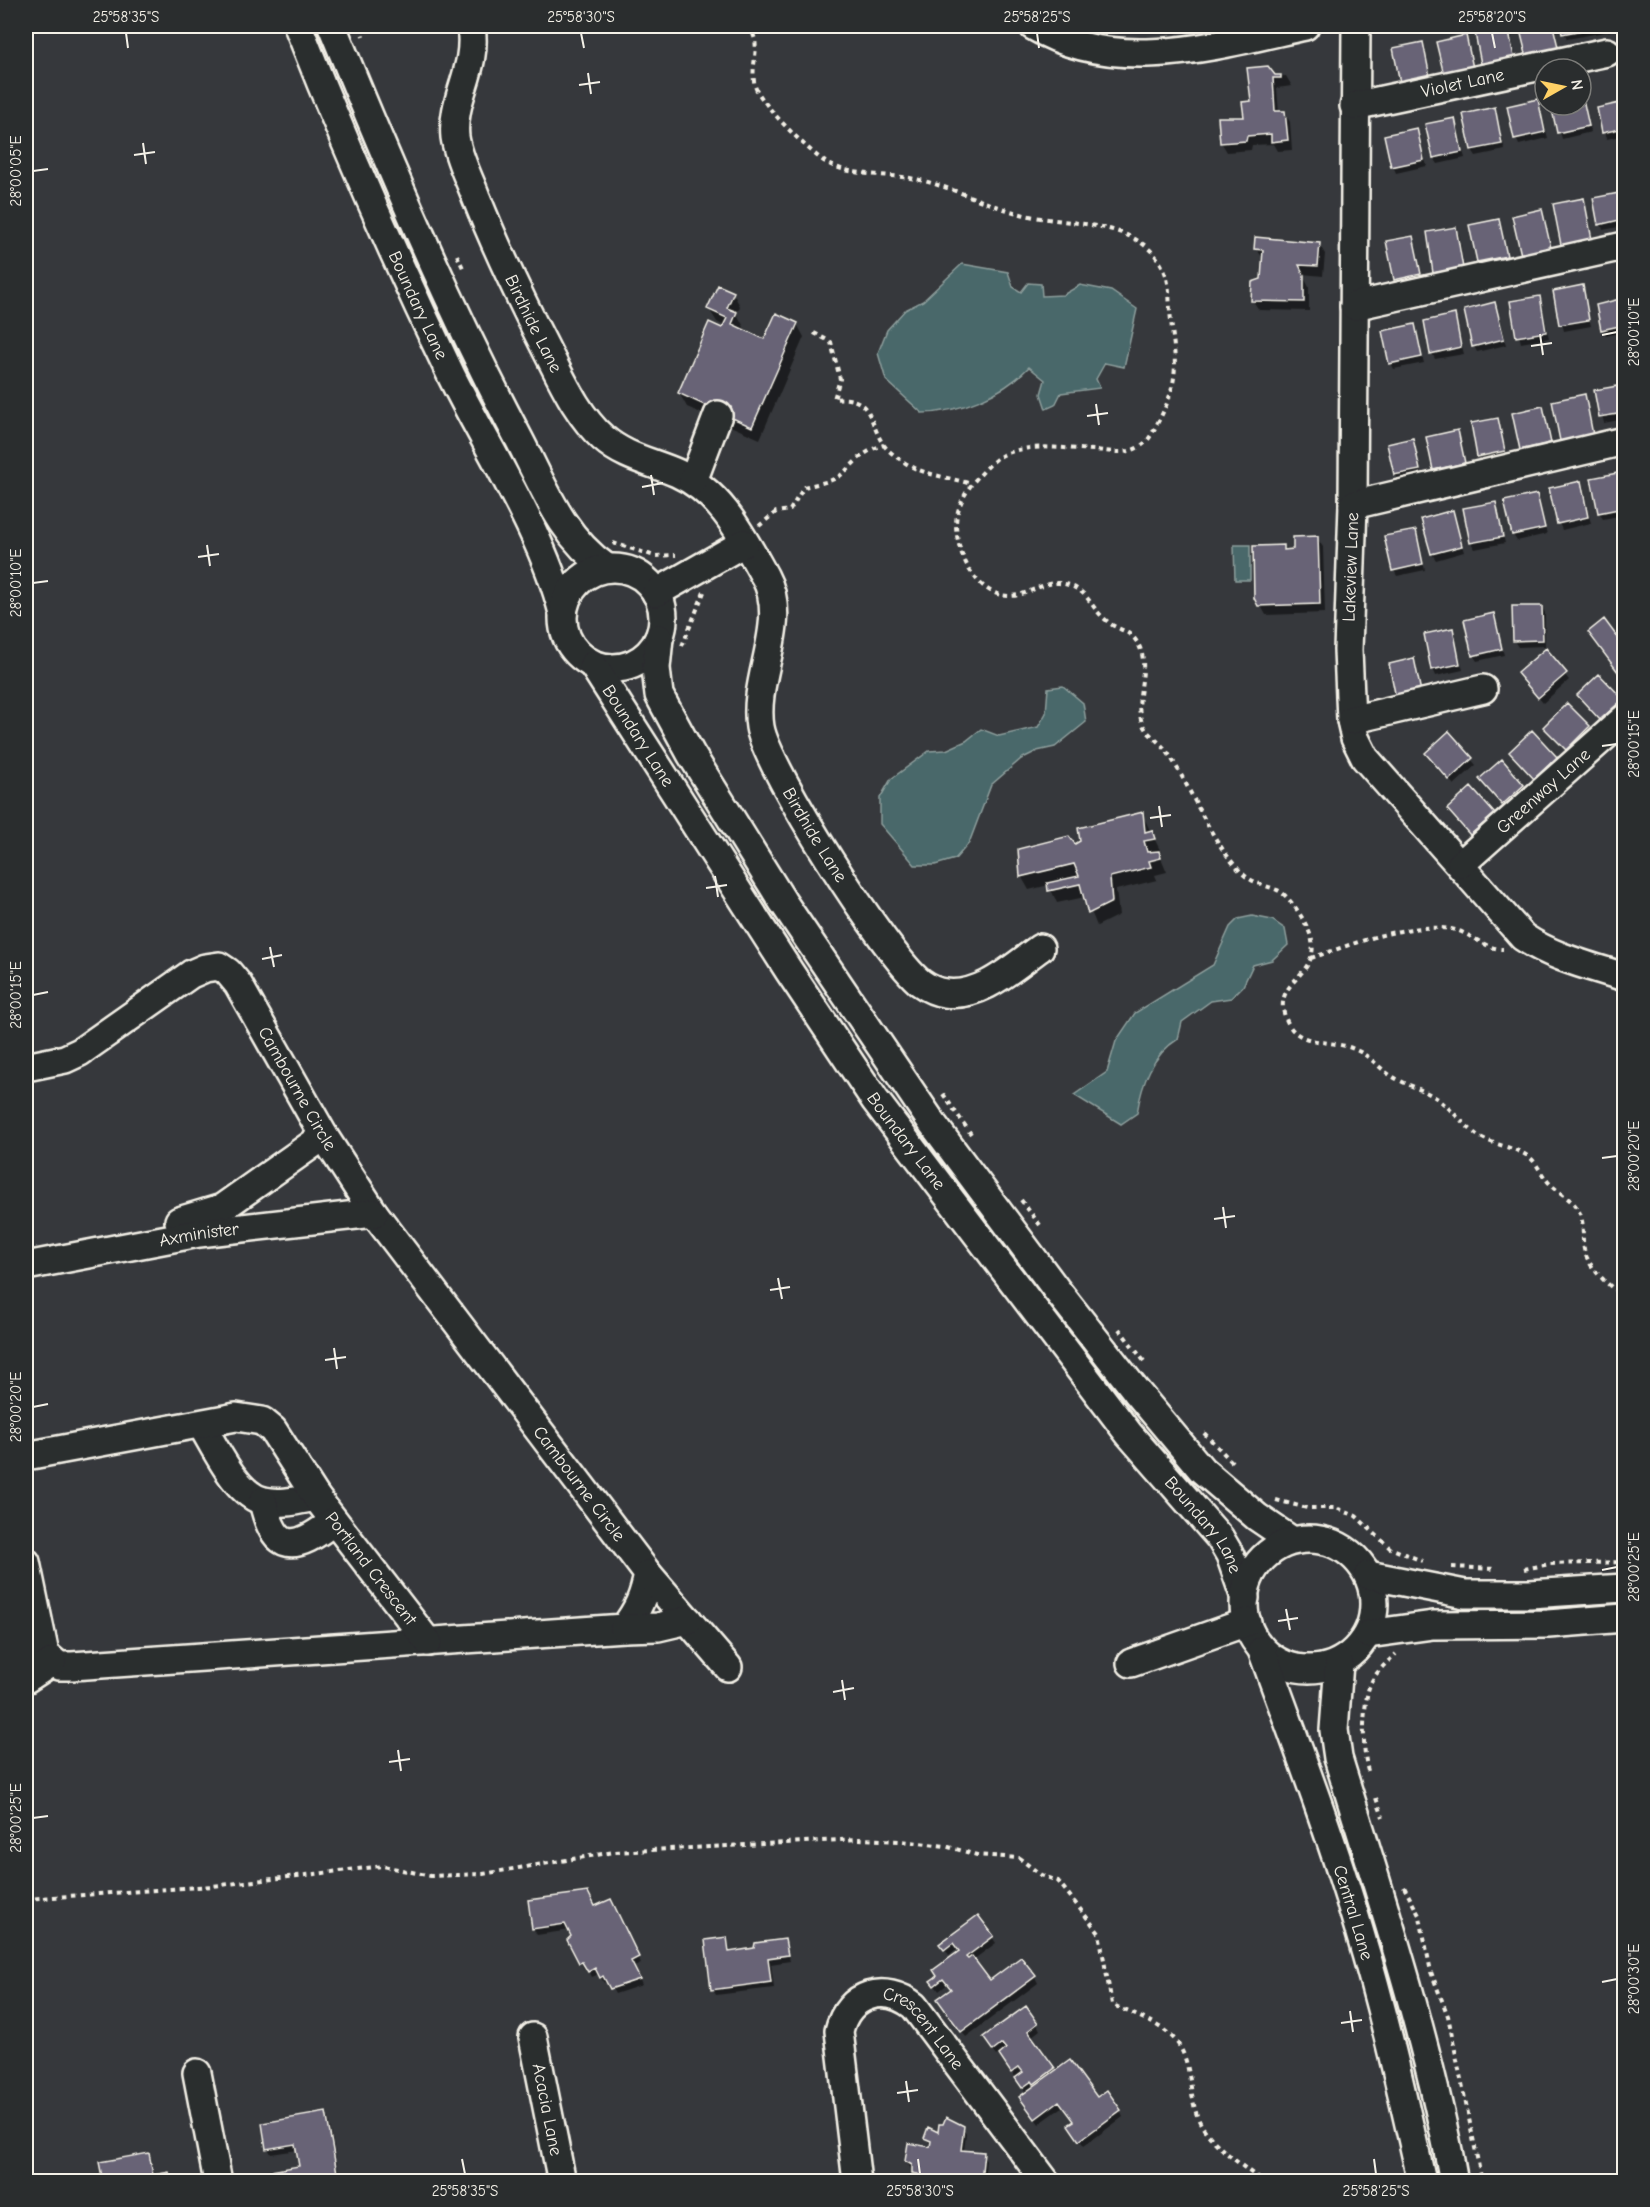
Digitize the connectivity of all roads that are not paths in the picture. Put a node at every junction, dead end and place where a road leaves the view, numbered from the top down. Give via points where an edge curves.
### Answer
1 (298, 26) edge
2 (332, 26) edge
3 (471, 26) edge
4 (1033, 26) edge
5 (1305, 26) edge
6 (1356, 26) edge
7 (1607, 52) dead end
8 (1354, 106) junction
9 (1624, 246) edge
10 (1354, 306) junction
11 (718, 415) dead end
12 (1624, 441) edge
13 (693, 481) junction
14 (1353, 505) junction
15 (744, 543) junction
16 (607, 568) junction
17 (656, 593) junction
18 (562, 613) junction
19 (670, 644) junction
20 (593, 665) junction
21 (1483, 689) dead end
22 (1624, 719) edge
23 (1351, 720) junction
24 (1461, 864) junction
25 (1040, 948) dead end
26 (1624, 977) edge
27 (26, 1067) edge
28 (324, 1136) junction
29 (374, 1213) junction
30 (26, 1249) edge
31 (26, 1266) edge
32 (202, 1426) junction
33 (26, 1456) edge
34 (316, 1497) junction
35 (263, 1501) junction
36 (334, 1521) junction
37 (1291, 1540) junction
38 (26, 1563) edge
39 (648, 1574) junction
40 (1368, 1575) junction
41 (1624, 1588) edge
42 (1246, 1610) junction
43 (1624, 1618) edge
44 (688, 1620) junction
45 (624, 1628) junction
46 (1368, 1634) junction
47 (428, 1642) junction
48 (1263, 1650) junction
49 (52, 1662) junction
50 (1131, 1663) dead end
51 (1339, 1663) junction
52 (728, 1667) dead end
53 (26, 1679) edge
54 (533, 2037) dead end
55 (197, 2073) dead end
56 (218, 2181) edge
57 (562, 2181) edge
58 (857, 2181) edge
59 (1046, 2181) edge
60 (1422, 2181) edge
61 (1454, 2181) edge

1 - 18 street, Boundary Lane via 446,364 549,569
2 - 16 street, Boundary Lane via 494,391 561,521 584,550
3 - 13 street, Birdhide Lane via 472,55 457,106 456,141 489,230 536,330 578,408 604,440
4 - 5 street via 1081,47 1168,52
6 - 8 street, Lakeview Lane
7 - 8 street, Violet Lane
8 - 10 street, Lakeview Lane
9 - 10 street
10 - 14 street, Lakeview Lane
11 - 13 street
12 - 14 street
13 - 15 street, Birdhide Lane via 712,493
14 - 23 street, Lakeview Lane via 1348,650
15 - 17 street
15 - 25 street, Birdhide Lane via 766,580 773,602 772,632 758,707 768,754 890,947 923,985 945,993 979,989
16 - 17 street via 624,569 640,576
16 - 18 street via 590,573 577,583
17 - 19 street
18 - 20 street via 569,644
19 - 20 street via 624,668
19 - 37 street, Boundary Lane via 656,668 659,695 691,754 783,902 933,1124 1092,1336 1202,1470
20 - 42 street, Boundary Lane via 875,1100 1122,1425 1220,1538 1230,1555
21 - 23 street
22 - 24 street, Greenway Lane
23 - 24 street, Lakeview Lane via 1365,758
24 - 26 street, Lakeview Lane via 1523,937 1558,956
27 - 28 street, Cambourne Circle via 80,1052 192,974 219,966 248,999
28 - 29 street, Cambourne Circle
28 - 30 street, Axminister via 210,1214
29 - 31 street, Axminister via 199,1233
29 - 39 street, Cambourne Circle
32 - 33 street, Portland Crescent
32 - 34 street, Portland Crescent via 236,1418 262,1421 273,1430
32 - 35 street via 230,1473 254,1498
34 - 35 street, Portland Crescent via 277,1503
34 - 36 street, Portland Crescent
35 - 36 street via 276,1537 288,1544 311,1539
36 - 47 street, Portland Crescent
37 - 40 street via 1314,1538 1336,1543 1355,1556
37 - 42 street via 1271,1550 1255,1566 1246,1587
38 - 49 street via 40,1640
39 - 44 street, Cambourne Circle
39 - 45 street via 645,1595
40 - 41 street via 1465,1594
40 - 46 street via 1374,1594 1374,1615
42 - 48 street via 1250,1632
42 - 50 street
43 - 46 street via 1548,1624 1433,1625
44 - 45 street via 658,1627
44 - 52 street, Cambourne Circle
45 - 47 street
46 - 51 street
47 - 49 street via 72,1666
48 - 51 street via 1279,1663 1299,1669
48 - 60 street, Central Lane via 1359,1930 1392,2048
49 - 53 street
51 - 61 street, Central Lane via 1334,1730 1338,1758 1408,1983
54 - 57 street, Acacia Lane
55 - 56 street
58 - 59 street, Crescent Lane via 839,2031 852,2004 884,1994 905,1999 914,2007

